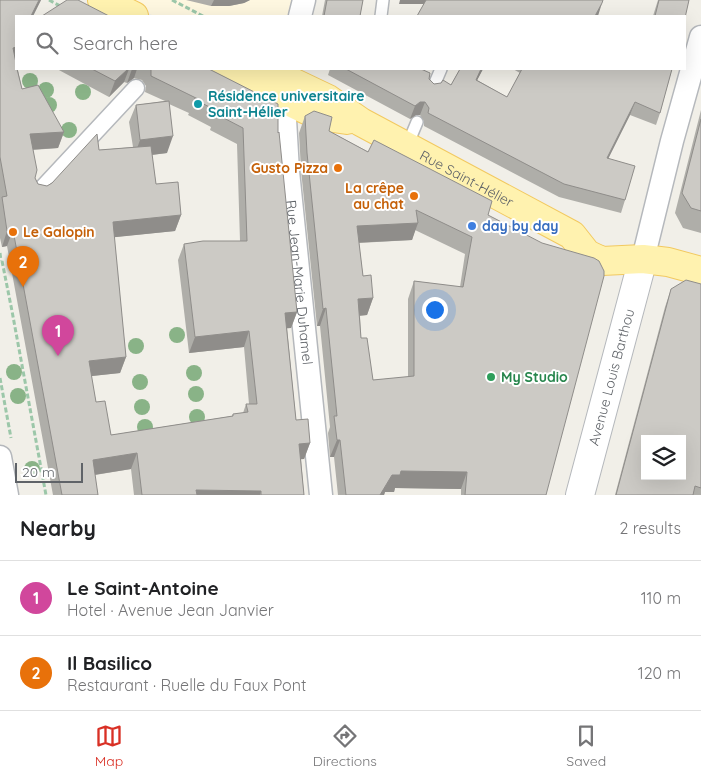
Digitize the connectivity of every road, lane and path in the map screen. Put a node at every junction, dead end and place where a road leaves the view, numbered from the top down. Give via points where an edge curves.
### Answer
1 (49, 0) edge
2 (102, 0) edge
3 (172, 0) edge
4 (304, 0) edge
5 (383, 0) edge
6 (62, 7) junction
7 (56, 10) edge
8 (68, 10) edge
9 (132, 15) edge
10 (201, 15) edge
11 (300, 15) edge
12 (381, 15) edge
13 (701, 36) edge
14 (227, 70) edge
15 (440, 70) edge
16 (280, 79) edge
17 (136, 88) dead end
18 (432, 90) edge
19 (39, 192) edge
20 (0, 253) edge
21 (643, 259) junction
22 (1, 261) edge
23 (701, 271) edge
24 (0, 457) edge
25 (7, 495) edge
26 (46, 495) edge
27 (322, 495) edge
28 (580, 495) edge

1 - 6 path
2 - 9 main road
3 - 10 path
4 - 11 street
5 - 12 lane
6 - 7 path
6 - 8 path
13 - 21 street
14 - 16 main road, Rue Saint-Hélier
15 - 18 lane
16 - 21 main road, Rue Saint-Hélier via 319,116 412,134 572,235 587,254 602,261
16 - 27 street, Rue Jean-Marie Duhamel
17 - 19 street
20 - 22 path
21 - 23 main road, Rue Saint-Hélier
21 - 28 street, Avenue Louis Barthou
22 - 26 path
24 - 25 street

